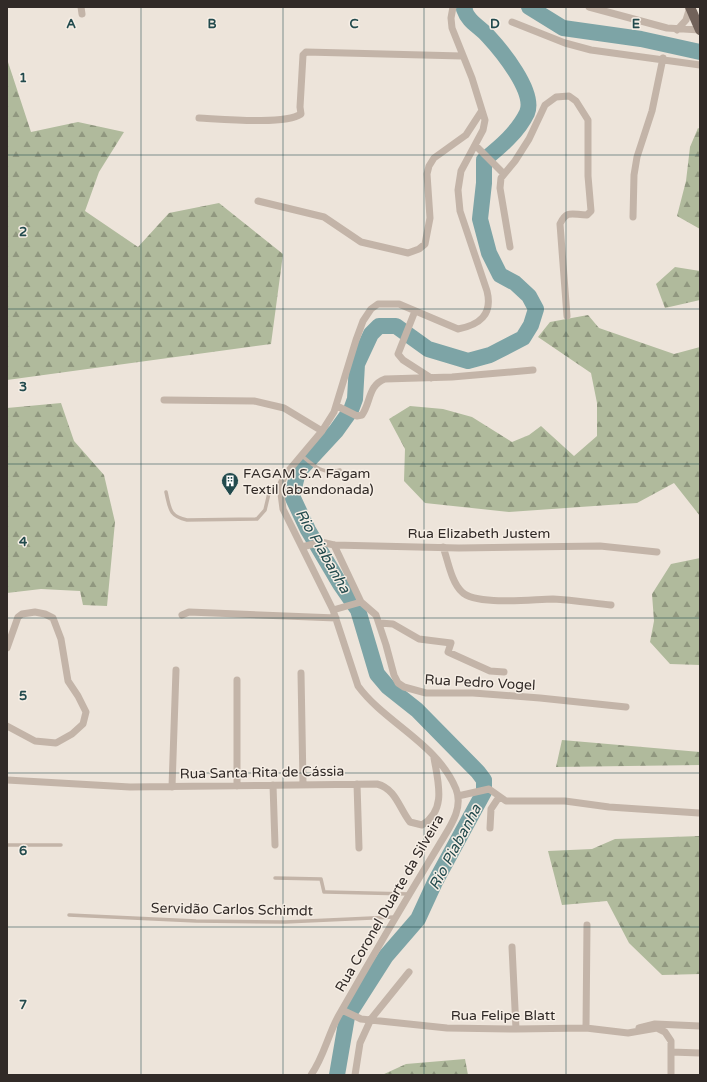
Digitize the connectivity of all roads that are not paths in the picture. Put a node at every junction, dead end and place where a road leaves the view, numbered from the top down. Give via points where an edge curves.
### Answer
1 (453, 7) edge
2 (589, 7) edge
3 (690, 7) edge
4 (606, 9) edge
5 (512, 22) dead end
6 (677, 30) junction
7 (700, 30) edge
8 (462, 56) junction
9 (663, 58) junction
10 (700, 65) edge
11 (481, 112) junction
12 (199, 118) dead end
13 (475, 145) junction
14 (503, 173) junction
15 (258, 201) dead end
16 (633, 217) dead end
17 (510, 247) dead end
18 (415, 311) junction
19 (567, 316) dead end
20 (534, 370) dead end
21 (431, 378) junction
22 (164, 400) dead end
23 (337, 406) junction
24 (322, 431) junction
25 (304, 457) junction
26 (340, 470) dead end
27 (280, 486) junction
28 (166, 492) dead end
29 (334, 545) junction
30 (302, 547) junction
31 (443, 547) junction
32 (657, 552) dead end
33 (359, 602) junction
34 (611, 605) dead end
35 (336, 609) junction
36 (182, 615) dead end
37 (336, 618) junction
38 (380, 623) junction
39 (7, 648) edge
40 (176, 670) dead end
41 (301, 672) dead end
42 (504, 672) dead end
43 (237, 680) dead end
44 (626, 707) dead end
45 (7, 726) edge
46 (433, 756) junction
47 (7, 780) edge
48 (303, 784) junction
49 (357, 784) junction
50 (273, 785) junction
51 (237, 786) junction
52 (172, 787) junction
53 (458, 796) junction
54 (499, 797) junction
55 (699, 812) dead end
56 (490, 828) dead end
57 (7, 845) edge
58 (61, 845) dead end
59 (275, 845) dead end
60 (359, 848) dead end
61 (275, 878) dead end
62 (409, 894) junction
63 (69, 915) dead end
64 (394, 917) junction
65 (587, 925) dead end
66 (512, 947) dead end
67 (409, 972) dead end
68 (343, 1011) junction
69 (371, 1019) junction
70 (700, 1026) edge
71 (586, 1028) junction
72 (516, 1029) junction
73 (628, 1033) junction
74 (671, 1052) junction
75 (700, 1052) edge
76 (311, 1075) edge
77 (355, 1075) edge
78 (671, 1075) edge

1 - 8 street via 452,28
2 - 4 street
3 - 6 street via 686,20
3 - 7 main road
4 - 6 street
5 - 9 street via 578,46 605,52
6 - 7 street
8 - 11 street via 472,78
8 - 12 street via 306,52 303,55 301,114 285,120
9 - 10 street
9 - 16 street via 652,111 637,157
11 - 13 street via 485,120
11 - 15 street via 466,135 434,158 429,166 427,174 430,218 425,244 419,249 408,253 361,242 324,217
13 - 14 street
13 - 18 street via 461,171 458,195 460,211 490,300 488,310 476,324 458,329
14 - 17 street via 500,188
14 - 19 street via 529,139 548,101 564,96 576,101 588,120 591,211 587,215 568,214 563,217 560,224
18 - 21 street via 398,354
18 - 23 street via 399,304 386,303 378,304 371,309 356,340
20 - 21 street
21 - 23 street via 389,378 379,381 372,387 363,414 357,416
22 - 24 street via 254,401 284,408
23 - 24 street
24 - 25 street
25 - 26 lane via 323,472
25 - 27 street via 285,474
27 - 28 lane via 270,489 264,510 256,519 177,518 170,508
27 - 30 street via 283,509
29 - 30 street, Rua Elizabeth Justem via 321,542
29 - 31 street, Rua Elizabeth Justem
29 - 33 street, Rua Pedro Vogel
30 - 35 street
31 - 32 street, Rua Elizabeth Justem via 600,546
31 - 34 street via 456,584 467,596 502,601 552,599
33 - 35 street
33 - 38 street, Rua Pedro Vogel via 370,608
35 - 37 street
36 - 37 street via 189,612
37 - 46 street via 358,686
38 - 42 street, Rua Pedro Vogel via 393,624 419,640 451,643 448,652 490,671
38 - 44 street, Rua Pedro Vogel via 394,675 398,683 411,690 426,693 473,693 540,698
39 - 45 street via 18,617 27,613 45,614 53,618 61,639 68,681 86,712 83,724 56,743 35,741
40 - 52 street
41 - 48 street
43 - 51 street
46 - 49 street, Rua Santa Rita de Cássia via 439,785 438,805 433,817 422,825 410,822 389,789 377,784
46 - 53 street via 452,782
47 - 52 street, Rua Santa Rita de Cássia via 110,787
48 - 49 street, Rua Santa Rita de Cássia
48 - 50 street, Rua Santa Rita de Cássia
49 - 60 street
50 - 51 street, Rua Santa Rita de Cássia
50 - 59 street
51 - 52 street, Rua Santa Rita de Cássia
53 - 54 street via 489,789
53 - 62 street, Rua Coronel Duarte da Silveira via 456,814 451,825
54 - 55 street via 506,801 565,801 609,807
54 - 56 street via 491,810
57 - 58 lane
61 - 62 lane via 321,879 324,892
62 - 64 street, Rua Coronel Duarte da Silveira
63 - 64 lane, Servidão Carlos Schimdt via 285,922
64 - 68 street, Rua Coronel Duarte da Silveira
65 - 71 street
66 - 72 street
67 - 69 street
68 - 69 street, Rua Felipe Blatt via 361,1019
68 - 76 street, Rua Coronel Duarte da Silveira
69 - 72 street, Rua Felipe Blatt via 447,1028
69 - 77 street via 360,1043
70 - 73 street via 655,1024
71 - 72 street, Rua Felipe Blatt
71 - 73 street, Rua Felipe Blatt
73 - 74 street, Rua Felipe Blatt via 656,1028 665,1032 670,1041
74 - 75 street
74 - 78 street

